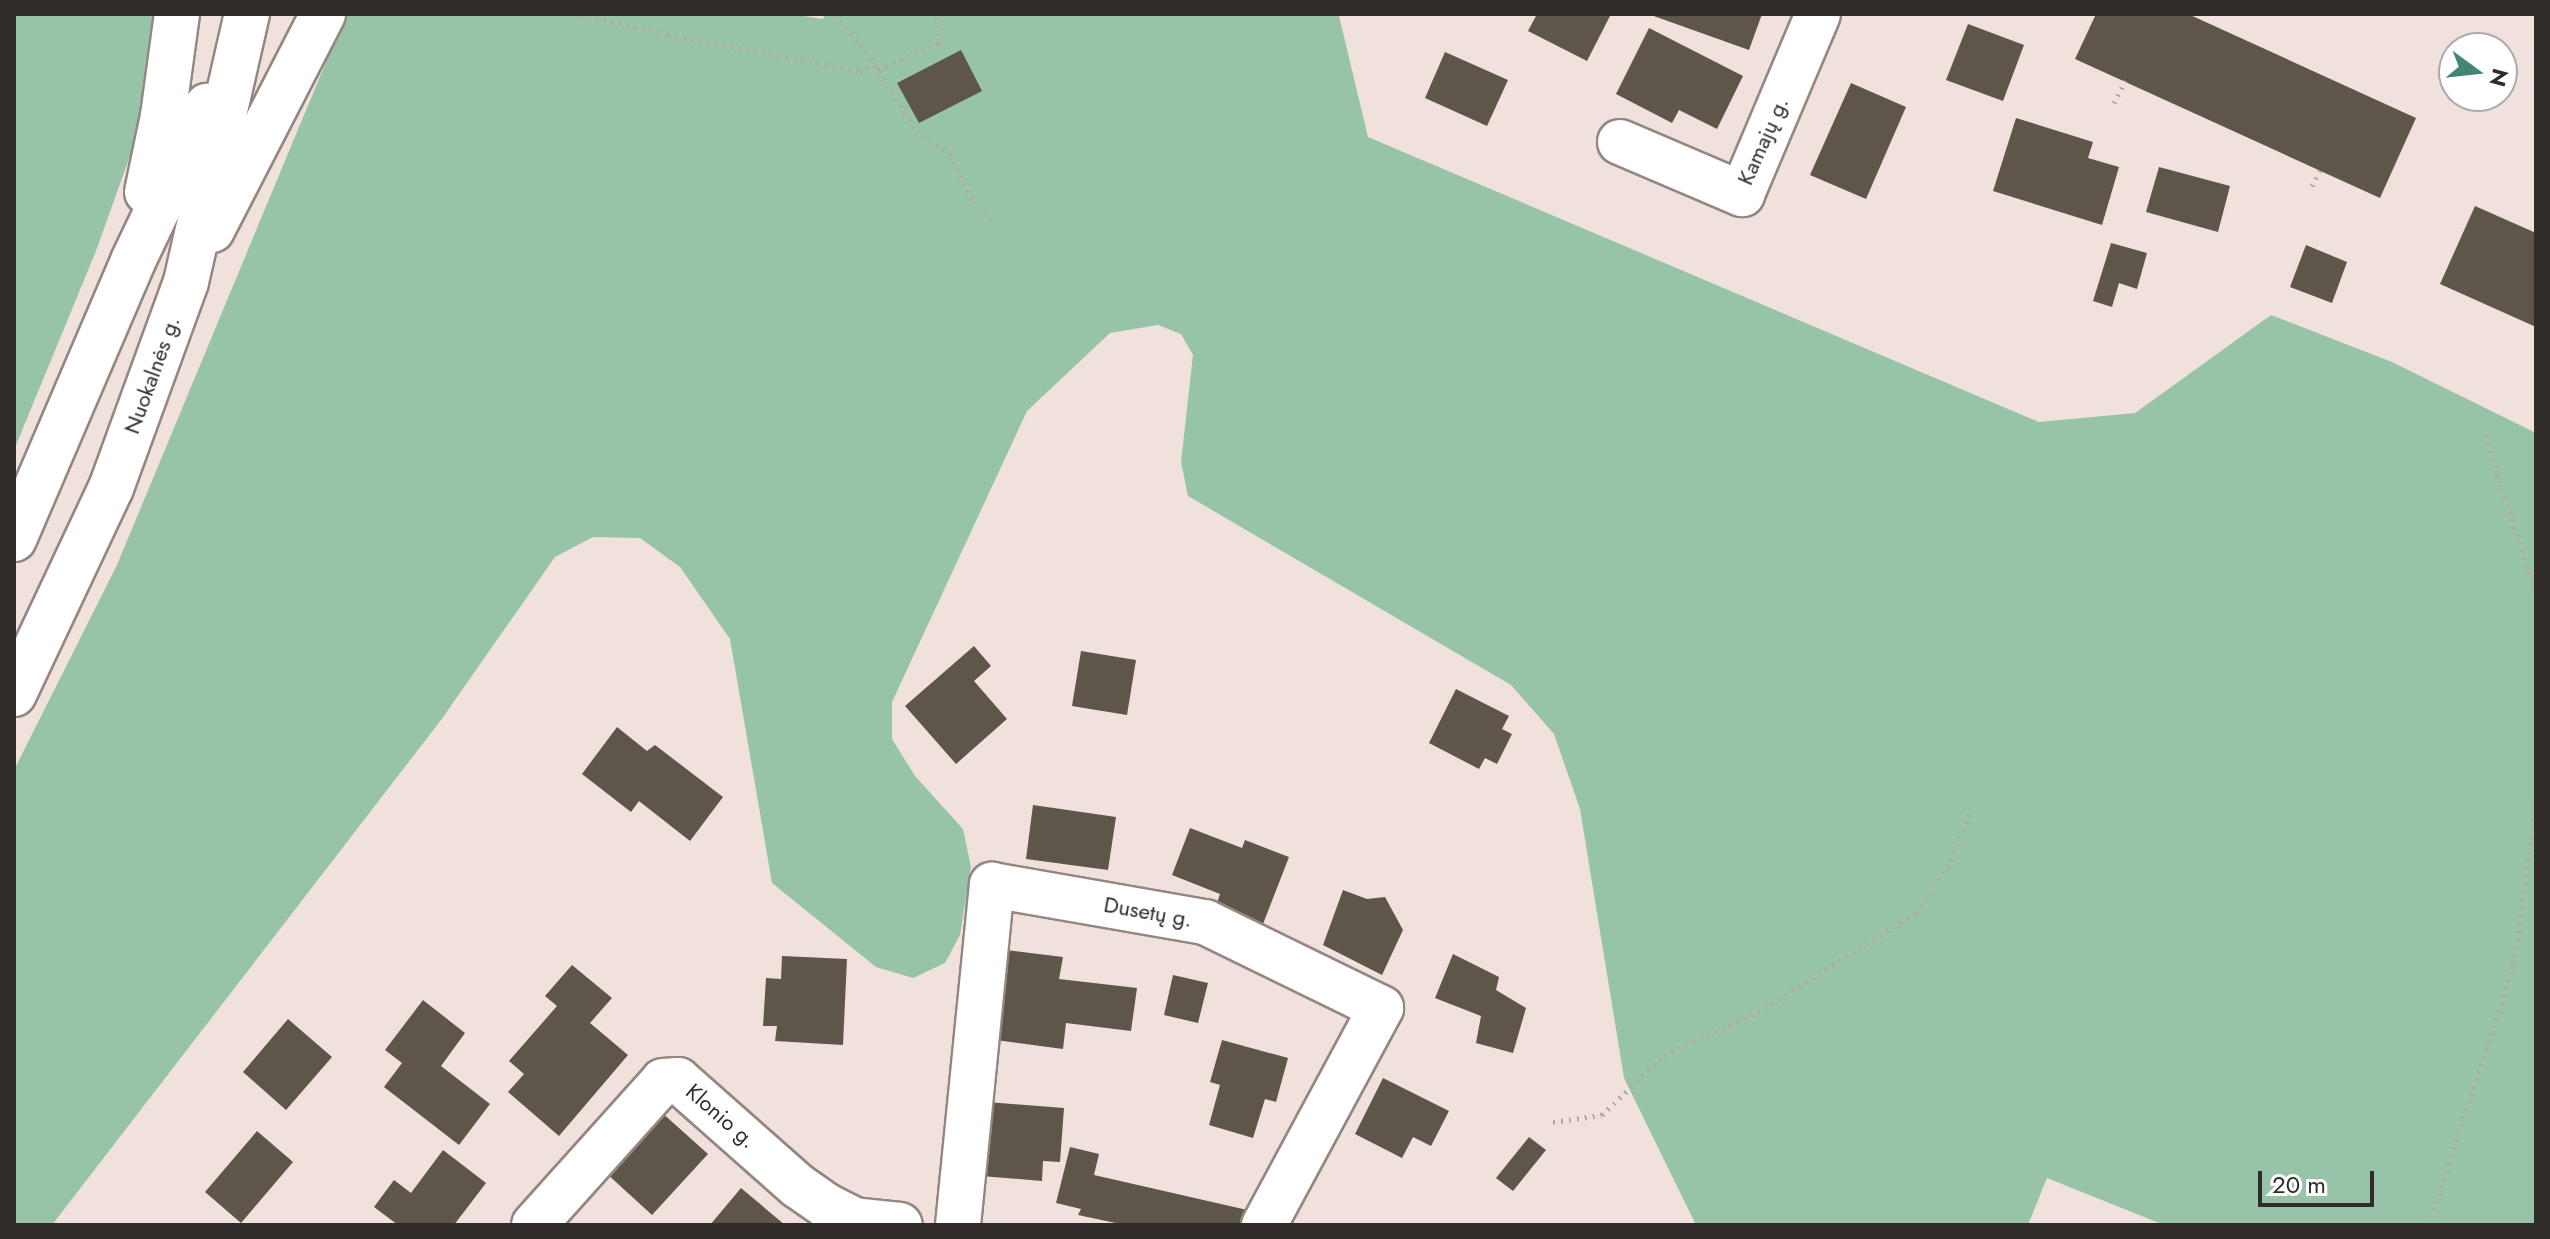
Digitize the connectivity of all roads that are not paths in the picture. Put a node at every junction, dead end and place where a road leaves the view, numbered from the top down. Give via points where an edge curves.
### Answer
1 (177, 14) edge
2 (323, 14) edge
3 (1818, 14) edge
4 (243, 26) edge
5 (1620, 142) dead end
6 (133, 261) junction
7 (186, 282) junction
8 (14, 539) edge
9 (14, 694) edge
10 (851, 1222) edge
11 (534, 1225) edge
12 (900, 1225) edge
13 (958, 1225) edge
14 (1264, 1225) edge

1 - 6 street via 163,116
2 - 7 street
3 - 5 street, Kamajų g. via 1742,194
4 - 6 street, Nuokalnės g.
4 - 7 street, Nuokalnės g.
6 - 8 street, Nuokalnės g.
7 - 9 street, Nuokalnės g. via 111,488
10 - 11 street, Klonio g. via 798,1186 678,1080 663,1081
10 - 12 street
13 - 14 street, Dusetų g. via 992,885 1205,922 1381,1008

